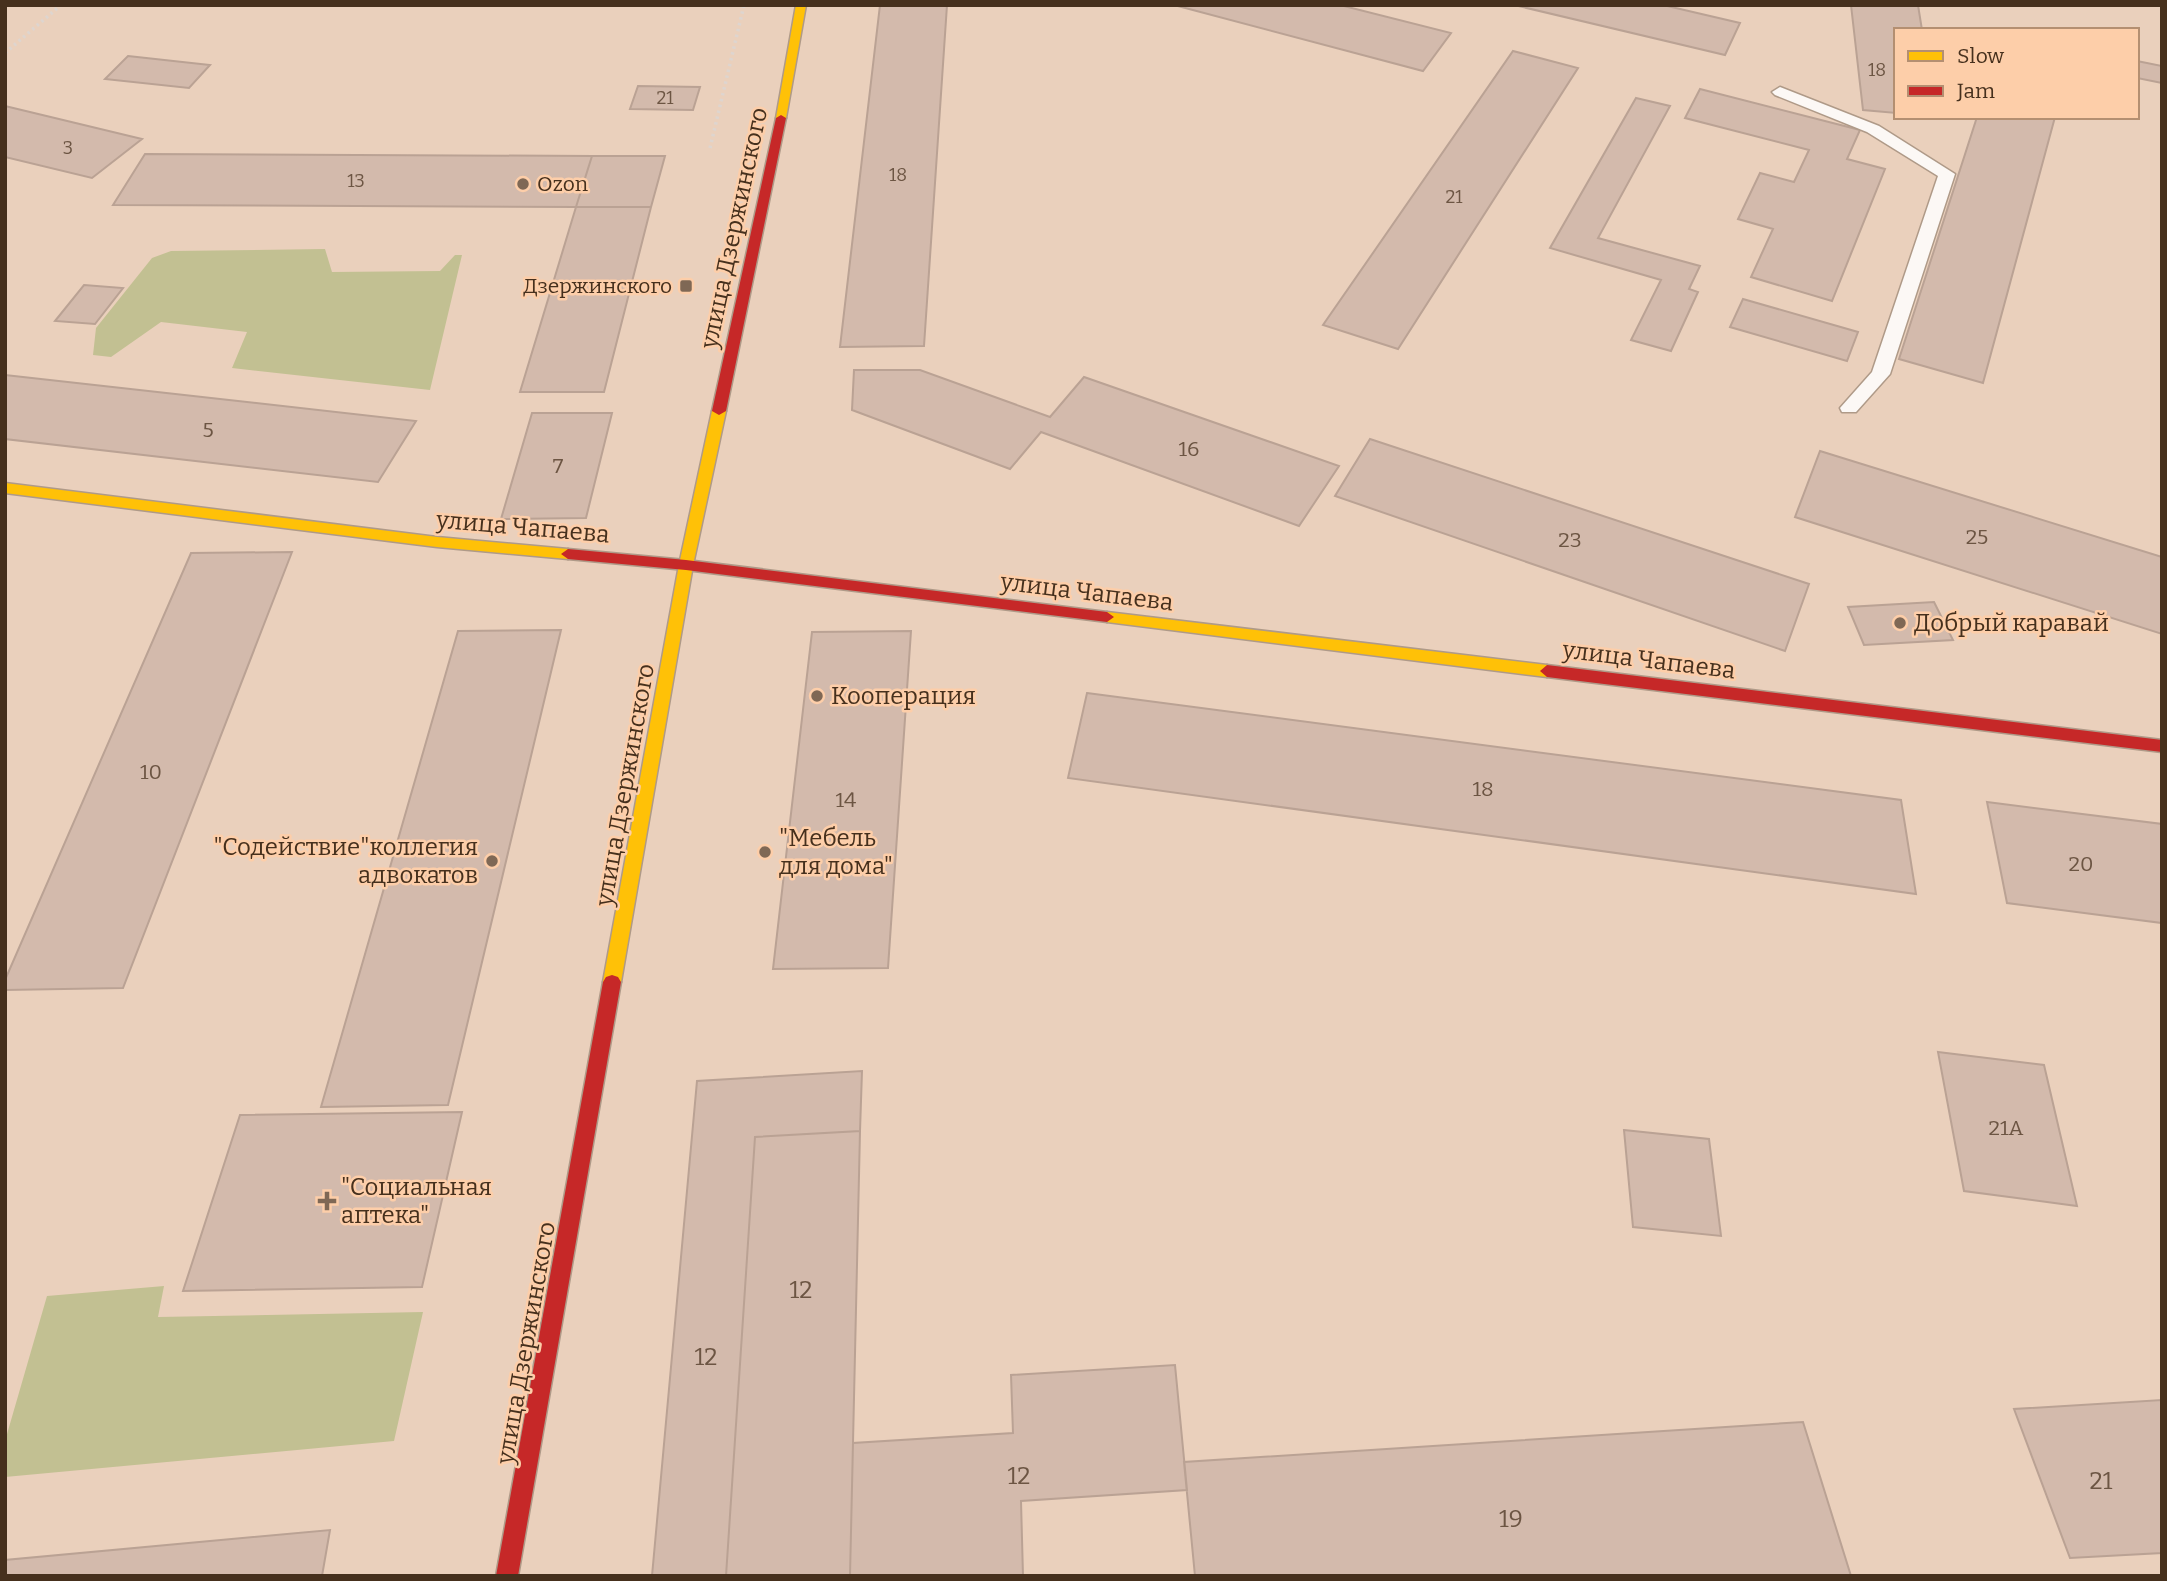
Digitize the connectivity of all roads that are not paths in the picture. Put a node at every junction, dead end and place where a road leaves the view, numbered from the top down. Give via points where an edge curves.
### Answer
1 (801, 5) edge
2 (1780, 92) dead end
3 (1849, 408) dead end
4 (5, 488) edge
5 (686, 565) junction
6 (2162, 746) edge
7 (506, 1576) edge

1 - 5 street, улица Дзержинского
2 - 3 lane via 1873,130 1947,174 1881,374
4 - 5 street, улица Чапаева via 437,542
5 - 6 street, улица Чапаева
5 - 7 street, улица Дзержинского

